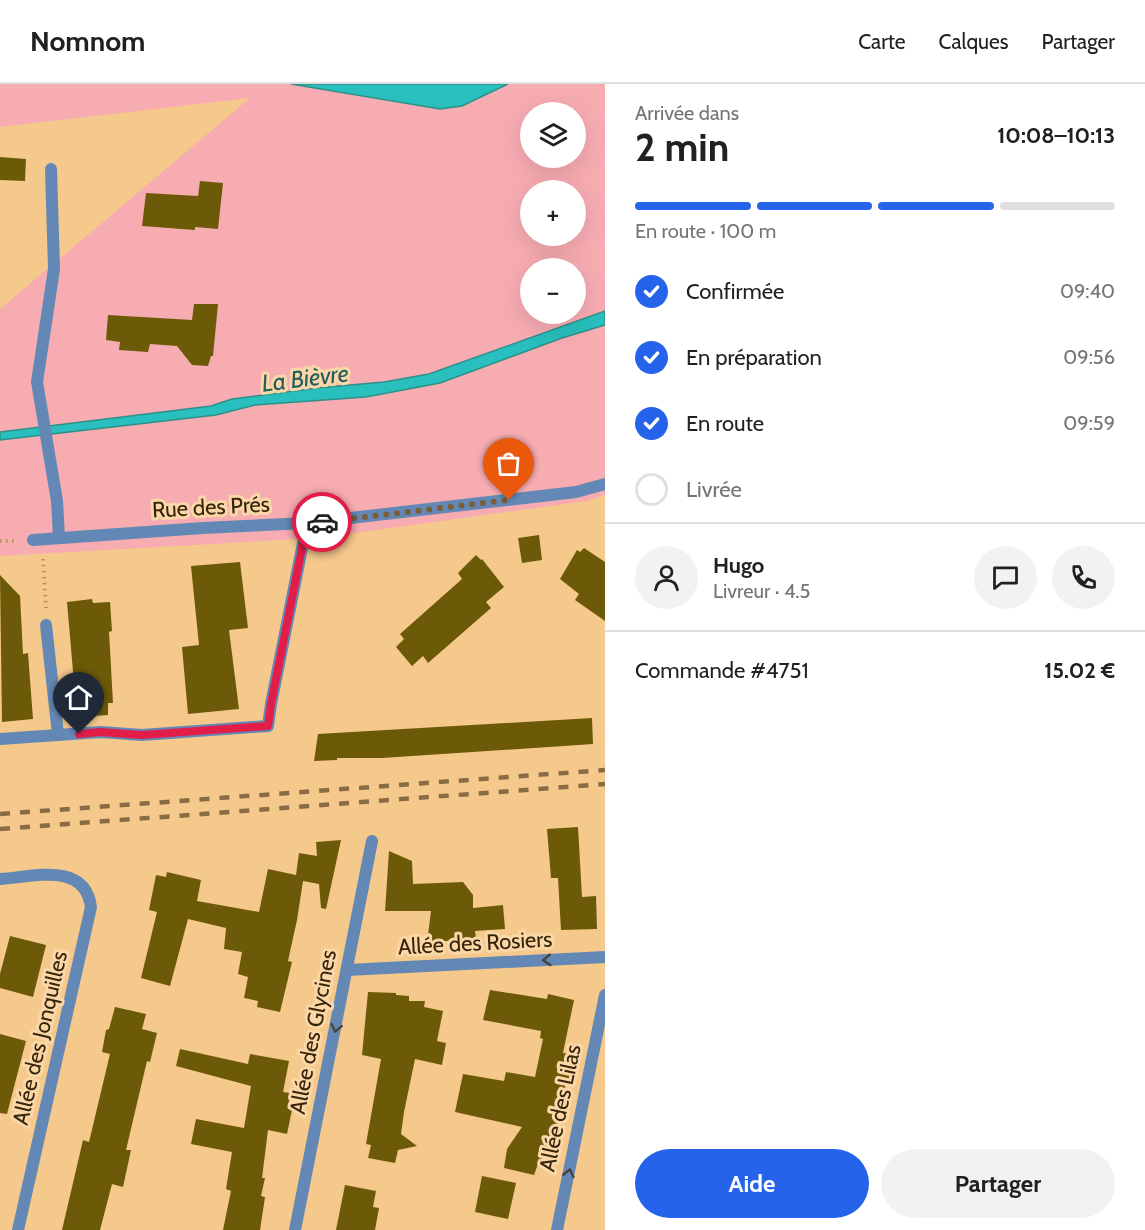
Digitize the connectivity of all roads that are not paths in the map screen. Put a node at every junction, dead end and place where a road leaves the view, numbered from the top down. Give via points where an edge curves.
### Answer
1 (51, 169) dead end
2 (605, 484) edge
3 (307, 523) junction
4 (59, 538) junction
5 (38, 540) road end
6 (46, 626) road end
7 (58, 735) junction
8 (0, 739) edge
9 (372, 841) dead end
10 (0, 879) edge
11 (605, 957) edge
12 (347, 970) junction
13 (605, 995) edge
14 (18, 1230) edge
15 (295, 1230) edge
16 (557, 1230) edge

1 - 4 street via 54,269 37,382 57,501
2 - 3 street, Rue des Prés via 576,492
3 - 4 street, Rue des Prés
3 - 7 street via 268,726 142,735
4 - 5 street, Rue des Prés
6 - 7 street
7 - 8 street
9 - 12 street, Allée des Glycines
10 - 14 street, Allée des Jonquilles via 60,875 71,878 87,890 92,907
11 -> 12 street, Allée des Rosiers
12 -> 15 street, Allée des Glycines
16 -> 13 street, Allée des Lilas

